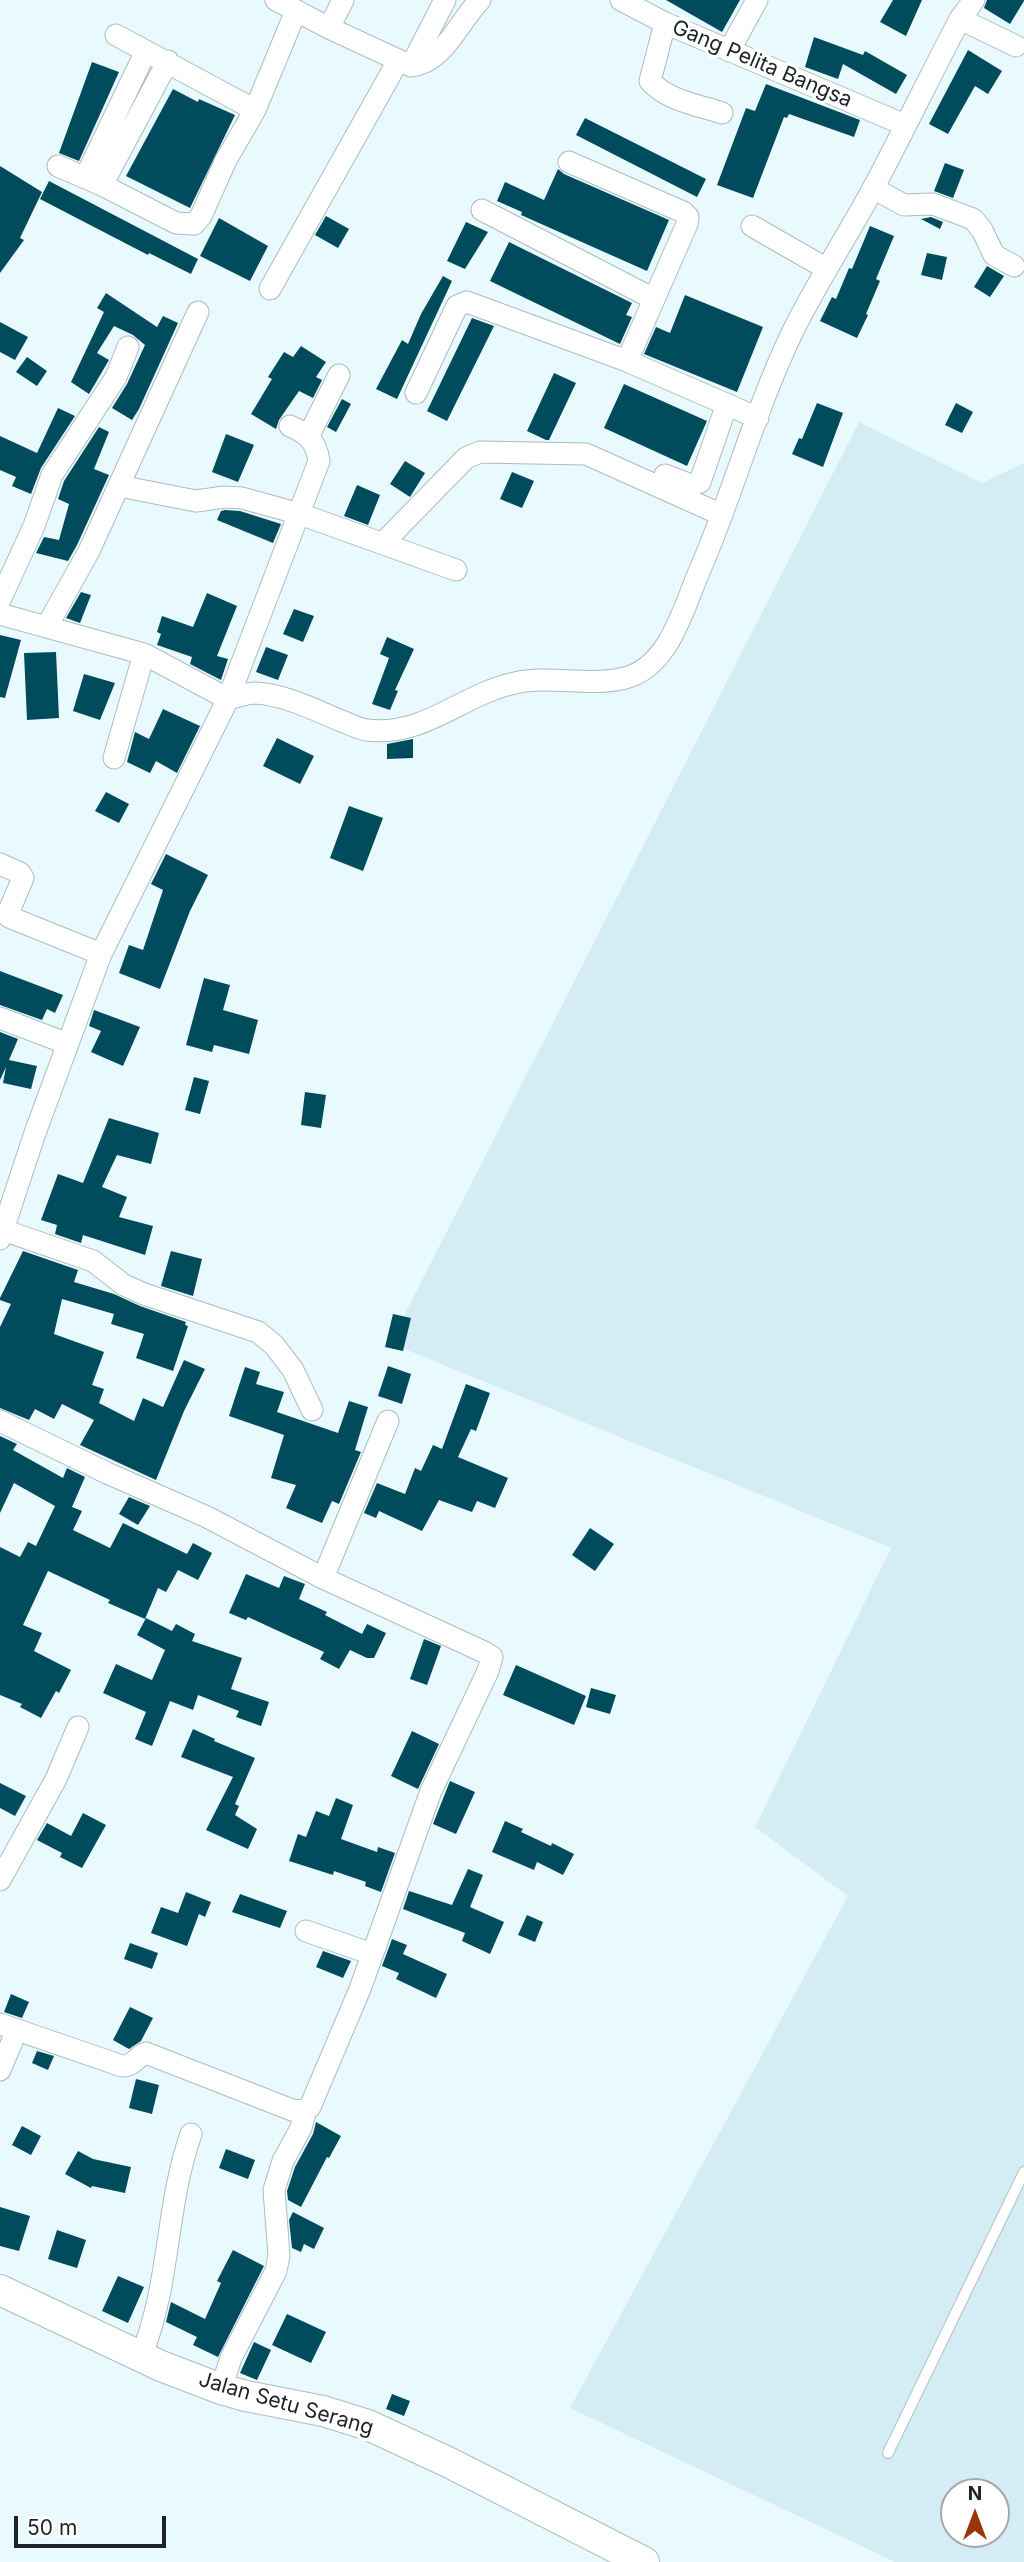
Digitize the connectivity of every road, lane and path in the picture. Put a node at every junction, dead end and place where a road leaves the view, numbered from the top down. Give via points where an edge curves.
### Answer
1 (276, 0) edge
2 (343, 0) edge
3 (445, 0) edge
4 (480, 0) edge
5 (621, 0) edge
6 (757, 0) edge
7 (974, 0) edge
8 (296, 11) junction
9 (960, 19) junction
10 (665, 23) junction
11 (329, 29) junction
12 (116, 34) dead end
13 (1016, 46) dead end
14 (146, 51) junction
15 (729, 51) junction
16 (168, 61) junction
17 (405, 63) junction
18 (255, 110) junction
19 (722, 113) dead end
20 (905, 125) junction
21 (569, 162) dead end
22 (58, 166) dead end
23 (94, 181) junction
24 (873, 188) junction
25 (482, 210) dead end
26 (752, 226) dead end
27 (1014, 266) dead end
28 (827, 269) junction
29 (270, 289) dead end
30 (654, 299) junction
31 (198, 312) dead end
32 (128, 347) dead end
33 (627, 361) junction
34 (339, 375) dead end
35 (416, 393) dead end
36 (727, 404) junction
37 (758, 418) junction
38 (643, 478) junction
39 (119, 486) junction
40 (300, 514) junction
41 (722, 515) junction
42 (383, 543) junction
43 (456, 570) dead end
44 (0, 600) edge
45 (0, 614) edge
46 (47, 626) junction
47 (144, 654) junction
48 (228, 699) junction
49 (114, 758) dead end
50 (0, 864) edge
51 (101, 954) junction
52 (0, 1017) edge
53 (68, 1044) junction
54 (1, 1234) edge
55 (312, 1410) dead end
56 (0, 1420) edge
57 (388, 1421) dead end
58 (323, 1578) junction
59 (78, 1727) dead end
60 (0, 1880) edge
61 (306, 1931) dead end
62 (372, 1954) junction
63 (8, 2027) edge
64 (0, 2070) edge
65 (306, 2109) junction
66 (191, 2134) dead end
67 (1024, 2172) edge
68 (0, 2290) edge
69 (141, 2356) junction
70 (221, 2389) junction
71 (888, 2453) dead end
72 (644, 2562) edge

1 - 8 street
2 - 11 street
3 - 17 street
4 - 17 street via 434,57 419,65
5 - 10 street, Gang Pelita Bangsa
6 - 15 street
7 - 9 street
8 - 11 street
8 - 18 street
9 - 13 street
9 - 20 street
10 - 15 street, Gang Pelita Bangsa
10 - 19 street via 650,81 674,98
11 - 17 street
12 - 14 street
14 - 16 street
14 - 23 street
15 - 20 street, Gang Pelita Bangsa
16 - 18 street
16 - 23 street
17 - 29 street
18 - 23 street via 194,223 176,222
20 - 24 street
21 - 30 street via 688,217
22 - 23 street
24 - 27 street via 904,205 933,204 973,219 994,255
24 - 28 street
25 - 30 street
26 - 28 street
28 - 37 street via 792,334
30 - 33 street
31 - 39 street
32 - 44 street via 116,377 52,475
33 - 35 street via 467,302 457,306
33 - 36 street
34 - 40 street via 299,430 317,449 318,461
36 - 37 street
36 - 38 street via 700,482 691,485 650,471
37 - 41 street
38 - 41 street
38 - 42 street via 586,454 480,452 466,458
39 - 40 street via 196,501 242,498
39 - 46 street
40 - 42 street
40 - 48 street
41 - 48 street via 673,631 659,657 644,671 601,681 516,682 422,724 394,729 365,730 272,696 253,693
42 - 43 street
45 - 46 street
46 - 47 street
47 - 48 street
47 - 49 street
48 - 51 street
50 - 51 street via 23,878 9,917
51 - 53 street
52 - 53 street
53 - 54 street
54 - 55 street via 93,1261 144,1294 258,1332 293,1370
56 - 58 street via 207,1517
57 - 58 street
58 - 62 street via 492,1657 431,1791
59 - 60 street via 56,1779
61 - 62 street
62 - 65 street
63 - 64 street
63 - 65 street via 122,2066 146,2053 292,2110
65 - 70 street via 274,2190 276,2272 231,2358
66 - 69 street via 181,2162 159,2302
67 - 71 lane
68 - 69 street, Jalan Setu Serang
69 - 70 street, Jalan Setu Serang
70 - 72 street, Jalan Setu Serang via 368,2425

